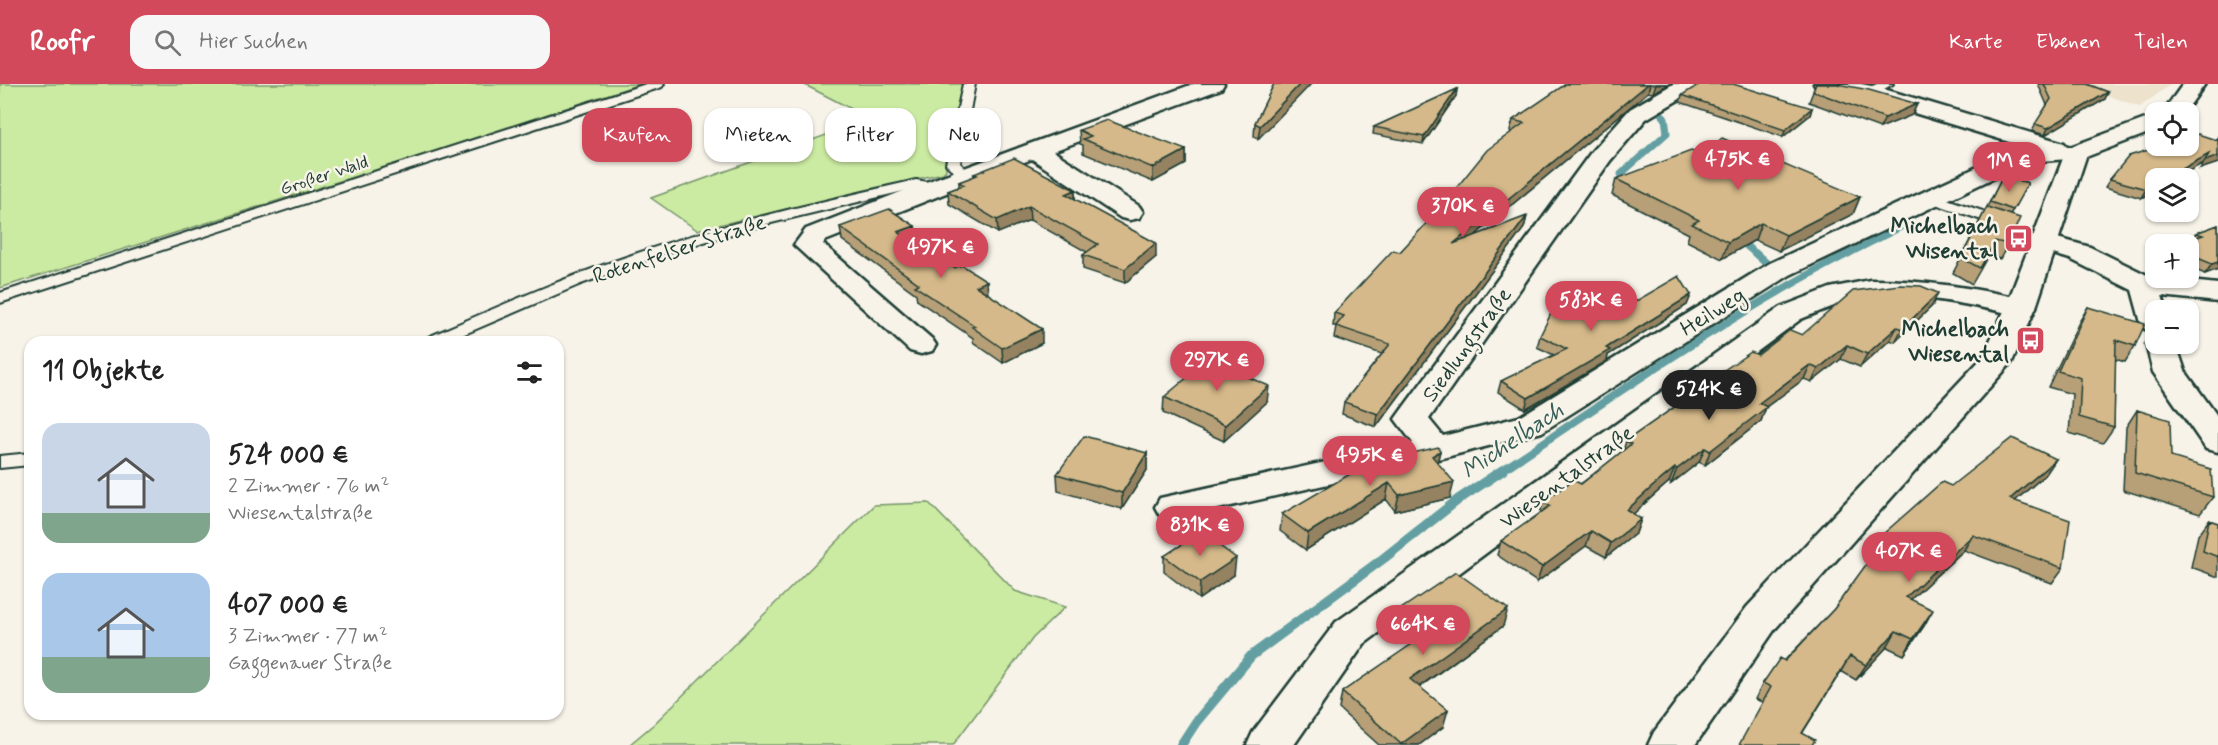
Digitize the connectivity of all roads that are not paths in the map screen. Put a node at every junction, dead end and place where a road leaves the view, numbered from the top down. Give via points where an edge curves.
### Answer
1 (658, 84) edge
2 (969, 84) edge
3 (1213, 84) edge
4 (1689, 84) edge
5 (1825, 84) edge
6 (2194, 84) edge
7 (1869, 87) edge
8 (2181, 102) edge
9 (2145, 126) edge
10 (1036, 151) junction
11 (2075, 153) junction
12 (966, 176) junction
13 (935, 187) junction
14 (1932, 198) junction
15 (1130, 212) dead end
16 (2013, 226) edge
17 (2043, 242) junction
18 (2145, 285) edge
19 (2172, 288) edge
20 (2218, 293) edge
21 (0, 298) edge
22 (2020, 307) junction
23 (446, 336) edge
24 (921, 345) dead end
25 (2164, 354) edge
26 (2218, 441) edge
27 (1435, 449) junction
28 (24, 460) edge
29 (0, 462) edge
30 (1173, 507) dead end
31 (1269, 745) edge
32 (1670, 745) edge

1 - 21 lane, Großer Wald
2 - 12 lane via 953,164
3 - 10 street
4 - 27 street, Siedlungstraße via 1638,114 1601,156 1412,419
5 - 7 street
6 - 8 street
7 - 11 street
9 - 11 street, Heilweg
10 - 12 street
10 - 15 street
11 - 14 street, Heilweg via 2023,155
11 - 17 street
12 - 13 street
13 - 23 lane, Rotenfelser Straße via 916,184 776,216 663,249
13 - 24 street via 815,235 808,246
14 - 16 lane
14 - 27 street, Heilweg via 1774,272 1530,425
17 - 18 street via 2080,252
17 - 22 street
19 - 20 street
22 - 31 street, Wiesentalstraße via 1928,292 1869,289 1840,294 1791,313 1350,633
22 - 32 street via 1996,362 1761,618
25 - 26 street via 2169,372
27 - 30 street, Heilweg
28 - 29 lane

